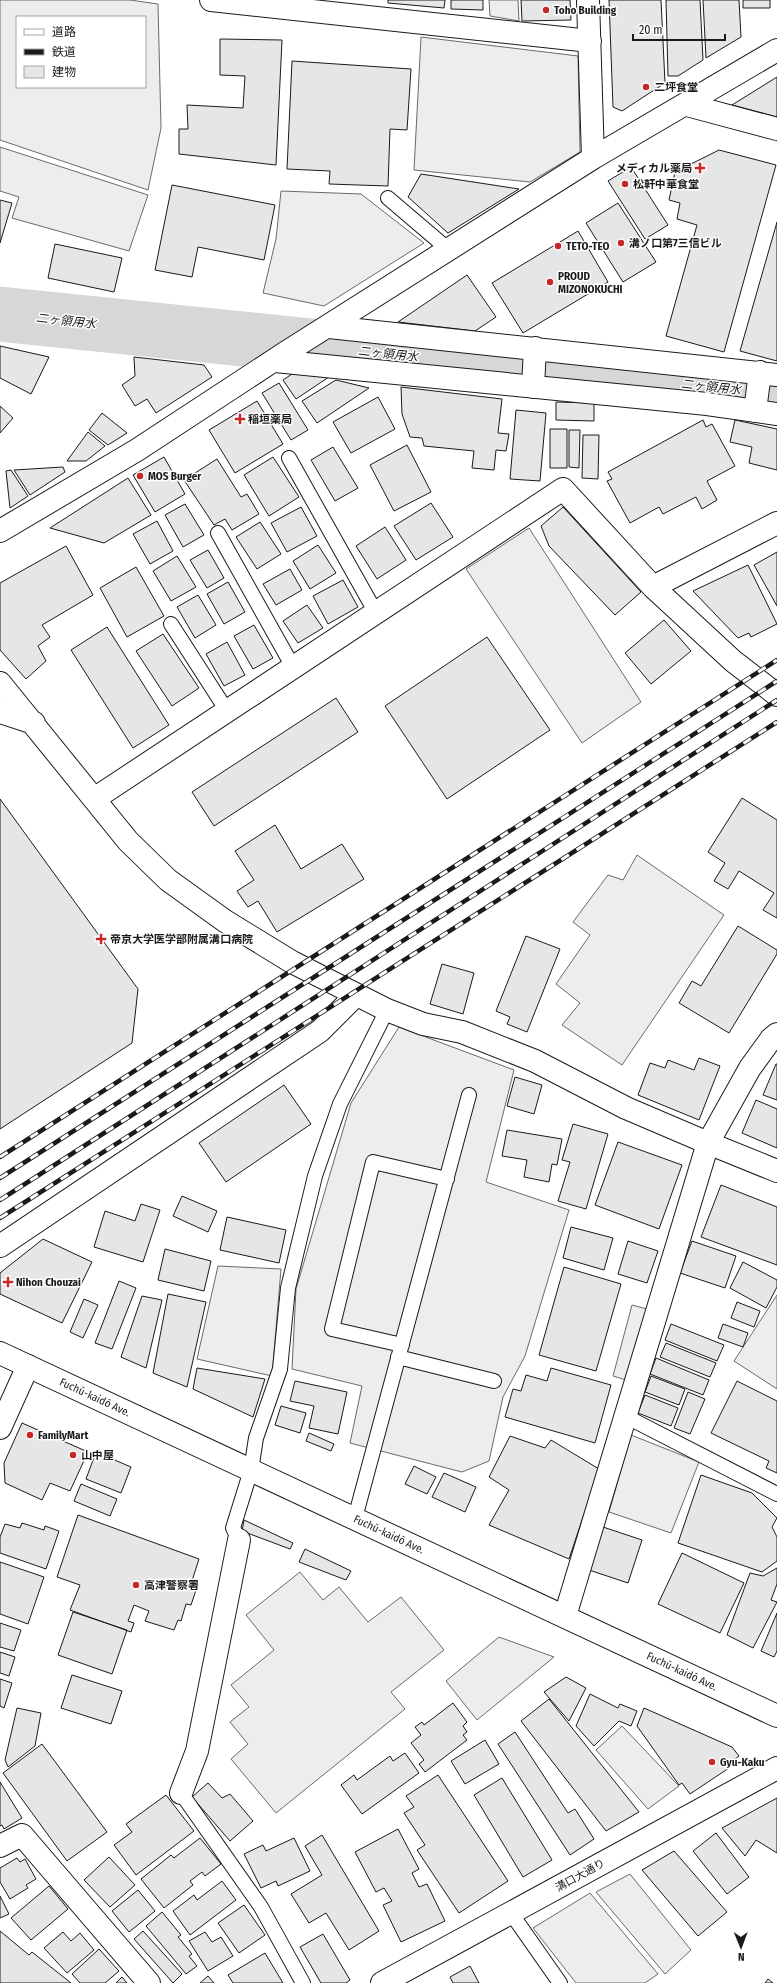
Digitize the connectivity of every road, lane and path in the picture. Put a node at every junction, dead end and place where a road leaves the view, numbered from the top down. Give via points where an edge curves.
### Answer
1 (211, 0) edge
2 (588, 0) edge
3 (590, 41) junction
4 (777, 50) edge
5 (687, 105) junction
6 (777, 129) edge
7 (593, 158) junction
8 (388, 198) dead end
9 (449, 250) junction
10 (322, 330) junction
11 (535, 348) junction
12 (280, 357) junction
13 (769, 373) edge
14 (533, 387) junction
15 (755, 411) junction
16 (777, 414) edge
17 (288, 458) dead end
18 (777, 523) edge
19 (0, 531) edge
20 (218, 533) dead end
21 (653, 587) junction
22 (376, 613) junction
23 (171, 624) dead end
24 (293, 667) junction
25 (0, 684) edge
26 (777, 695) edge
27 (227, 711) junction
28 (0, 712) edge
29 (34, 723) junction
30 (94, 799) junction
31 (356, 994) junction
32 (387, 1010) junction
33 (777, 1034) edge
34 (469, 1095) dead end
35 (708, 1143) junction
36 (777, 1171) edge
37 (447, 1179) junction
38 (0, 1246) edge
39 (400, 1351) junction
40 (0, 1353) edge
41 (28, 1366) junction
42 (494, 1381) dead end
43 (625, 1416) junction
44 (0, 1428) edge
45 (251, 1470) junction
46 (777, 1494) edge
47 (355, 1518) junction
48 (239, 1540) joint
49 (565, 1616) junction
50 (777, 1716) edge
51 (777, 1768) edge
52 (181, 1794) joint
53 (0, 1846) edge
54 (511, 1913) junction
55 (149, 1983) edge
56 (303, 1983) edge
57 (382, 1983) edge
58 (560, 1983) edge

1 - 3 main road
2 - 3 main road
3 - 7 main road
4 - 5 main road
5 - 6 main road
5 - 7 main road
7 - 9 main road
8 - 9 lane
9 - 10 main road
10 - 11 main road
10 - 12 main road
11 - 13 main road
11 - 14 main road
12 - 14 main road
12 - 19 main road via 137,450
13 - 15 main road
14 - 15 main road
15 - 16 main road
17 - 22 lane
18 - 21 main road
20 - 24 lane
21 - 22 main road via 563,489
21 - 26 main road via 733,661
22 - 24 main road
23 - 27 lane
24 - 27 main road
25 - 29 main road
27 - 30 main road
28 - 29 main road
29 - 30 main road
30 - 31 main road via 128,842 168,880 225,921 292,962
31 - 32 main road
31 - 38 main road via 320,1031
32 - 35 main road via 422,1024 462,1032 535,1060 626,1108
32 - 45 lane via 340,1104 315,1176 288,1288 280,1369 256,1438
33 - 35 main road via 750,1068
34 - 37 lane
35 - 36 main road
35 - 43 main road
37 - 39 lane
37 - 39 lane via 374,1162 332,1329
39 - 42 lane
39 - 47 lane
40 - 41 main road, Fuchū-kaidō Ave.
41 - 44 main road
41 - 45 main road, Fuchū-kaidō Ave.
43 - 46 lane
43 - 49 main road
45 - 47 main road, Fuchū-kaidō Ave.
45 - 48 lane via 233,1528
47 - 49 main road, Fuchū-kaidō Ave.
48 - 52 main road via 197,1751
49 - 50 main road, Fuchū-kaidō Ave.
51 - 54 main road, 溝口大通り
52 - 56 lane via 261,1908
53 - 55 main road via 22,1835
54 - 57 main road, 溝口大通り
54 - 58 lane

